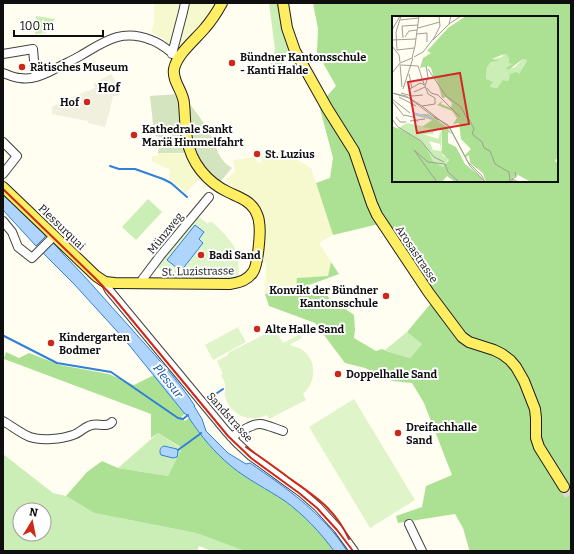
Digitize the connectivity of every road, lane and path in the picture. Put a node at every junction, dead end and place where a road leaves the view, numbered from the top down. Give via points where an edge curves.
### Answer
1 (185, 3) edge
2 (222, 3) edge
3 (283, 3) edge
4 (3, 54) edge
5 (73, 55) dead end
6 (175, 56) junction
7 (35, 72) junction
8 (3, 73) edge
9 (14, 77) junction
10 (3, 142) edge
11 (3, 174) edge
12 (3, 187) edge
13 (209, 197) dead end
14 (3, 221) edge
15 (52, 238) junction
16 (105, 282) junction
17 (142, 283) junction
18 (3, 421) edge
19 (112, 422) dead end
20 (282, 431) dead end
21 (231, 437) junction
22 (564, 487) tunnel mouth
23 (409, 524) dead end
24 (354, 551) edge
25 (422, 551) edge

1 - 6 street
2 - 6 main road via 210,23
3 - 22 main road, Arosastrasse via 287,28 295,50 354,151 380,221 462,337 502,354 516,367 535,409 536,438 539,447
4 - 7 street via 33,49
5 - 7 street
6 - 9 street via 157,42 148,39 118,37 105,41 43,75
6 - 17 main road, St. Luzistrasse via 174,71 184,100 187,142 196,164 210,180 249,204 258,215 260,224 256,268 250,276 234,284
7 - 9 street
8 - 9 street
10 - 11 street via 16,156
12 - 15 main road, Plessurquai
13 - 17 street, Münzweg via 160,256
14 - 15 street via 12,232 19,249 32,258
15 - 16 main road, Plessurquai
16 - 17 main road, St. Luzistrasse
16 - 21 street, Sandstrasse
18 - 19 street via 29,436 43,439 71,436 90,425 108,425
20 - 21 street via 259,424
21 - 24 street, Sandstrasse via 251,456 318,507
23 - 25 street

